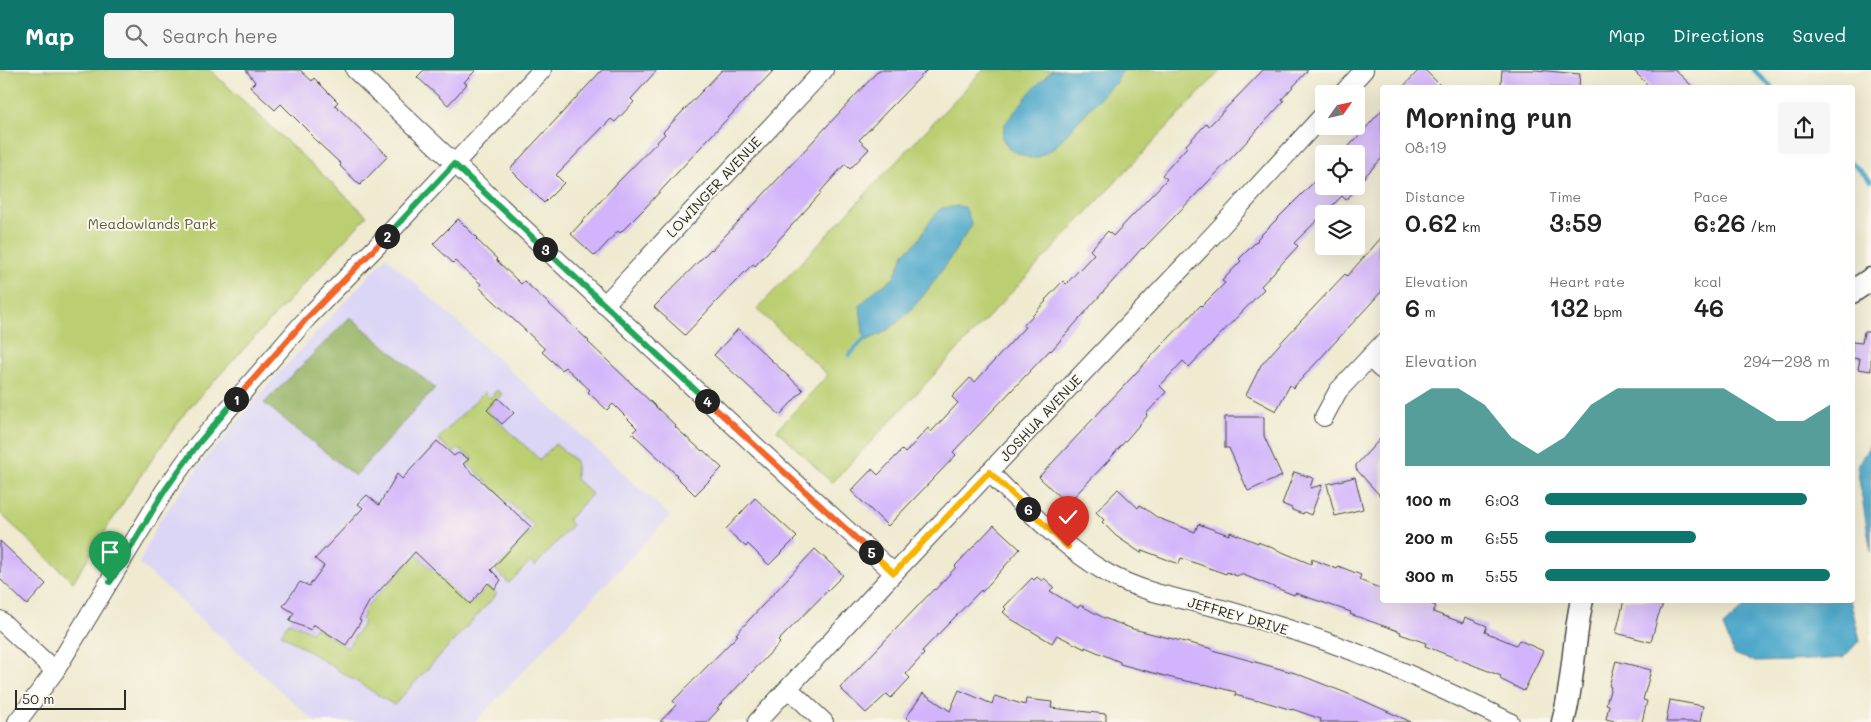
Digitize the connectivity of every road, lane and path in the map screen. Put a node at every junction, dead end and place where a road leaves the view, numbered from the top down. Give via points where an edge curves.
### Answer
1 (354, 70) edge
2 (542, 70) edge
3 (824, 70) edge
4 (1364, 70) edge
5 (1350, 85) edge
6 (1315, 124) edge
7 (454, 164) junction
8 (1871, 279) edge
9 (1855, 290) edge
10 (604, 305) junction
11 (1380, 346) edge
12 (1369, 358) junction
13 (1380, 368) edge
14 (1324, 417) dead end
15 (989, 472) junction
16 (894, 573) junction
17 (1581, 603) edge
18 (0, 620) edge
19 (55, 671) junction
20 (789, 689) junction
21 (17, 722) edge
22 (757, 722) edge
23 (824, 722) edge
24 (1510, 722) edge
25 (1563, 722) edge

1 - 7 street
2 - 7 street
3 - 10 street, LOWINGER AVENUE
4 - 5 street
6 - 15 street, JOSHUA AVENUE
7 - 10 street
7 - 19 street via 308,317 198,444 165,490
8 - 9 street
10 - 16 street
11 - 12 street
12 - 13 street
12 - 14 street via 1338,391
15 - 16 street, JOSHUA AVENUE
15 - 24 street, JEFFREY DRIVE via 1068,547 1127,584 1316,638
16 - 20 street, JOSHUA AVENUE
17 - 25 street
18 - 19 street
19 - 21 street
20 - 22 street, JOSHUA AVENUE
20 - 23 street

